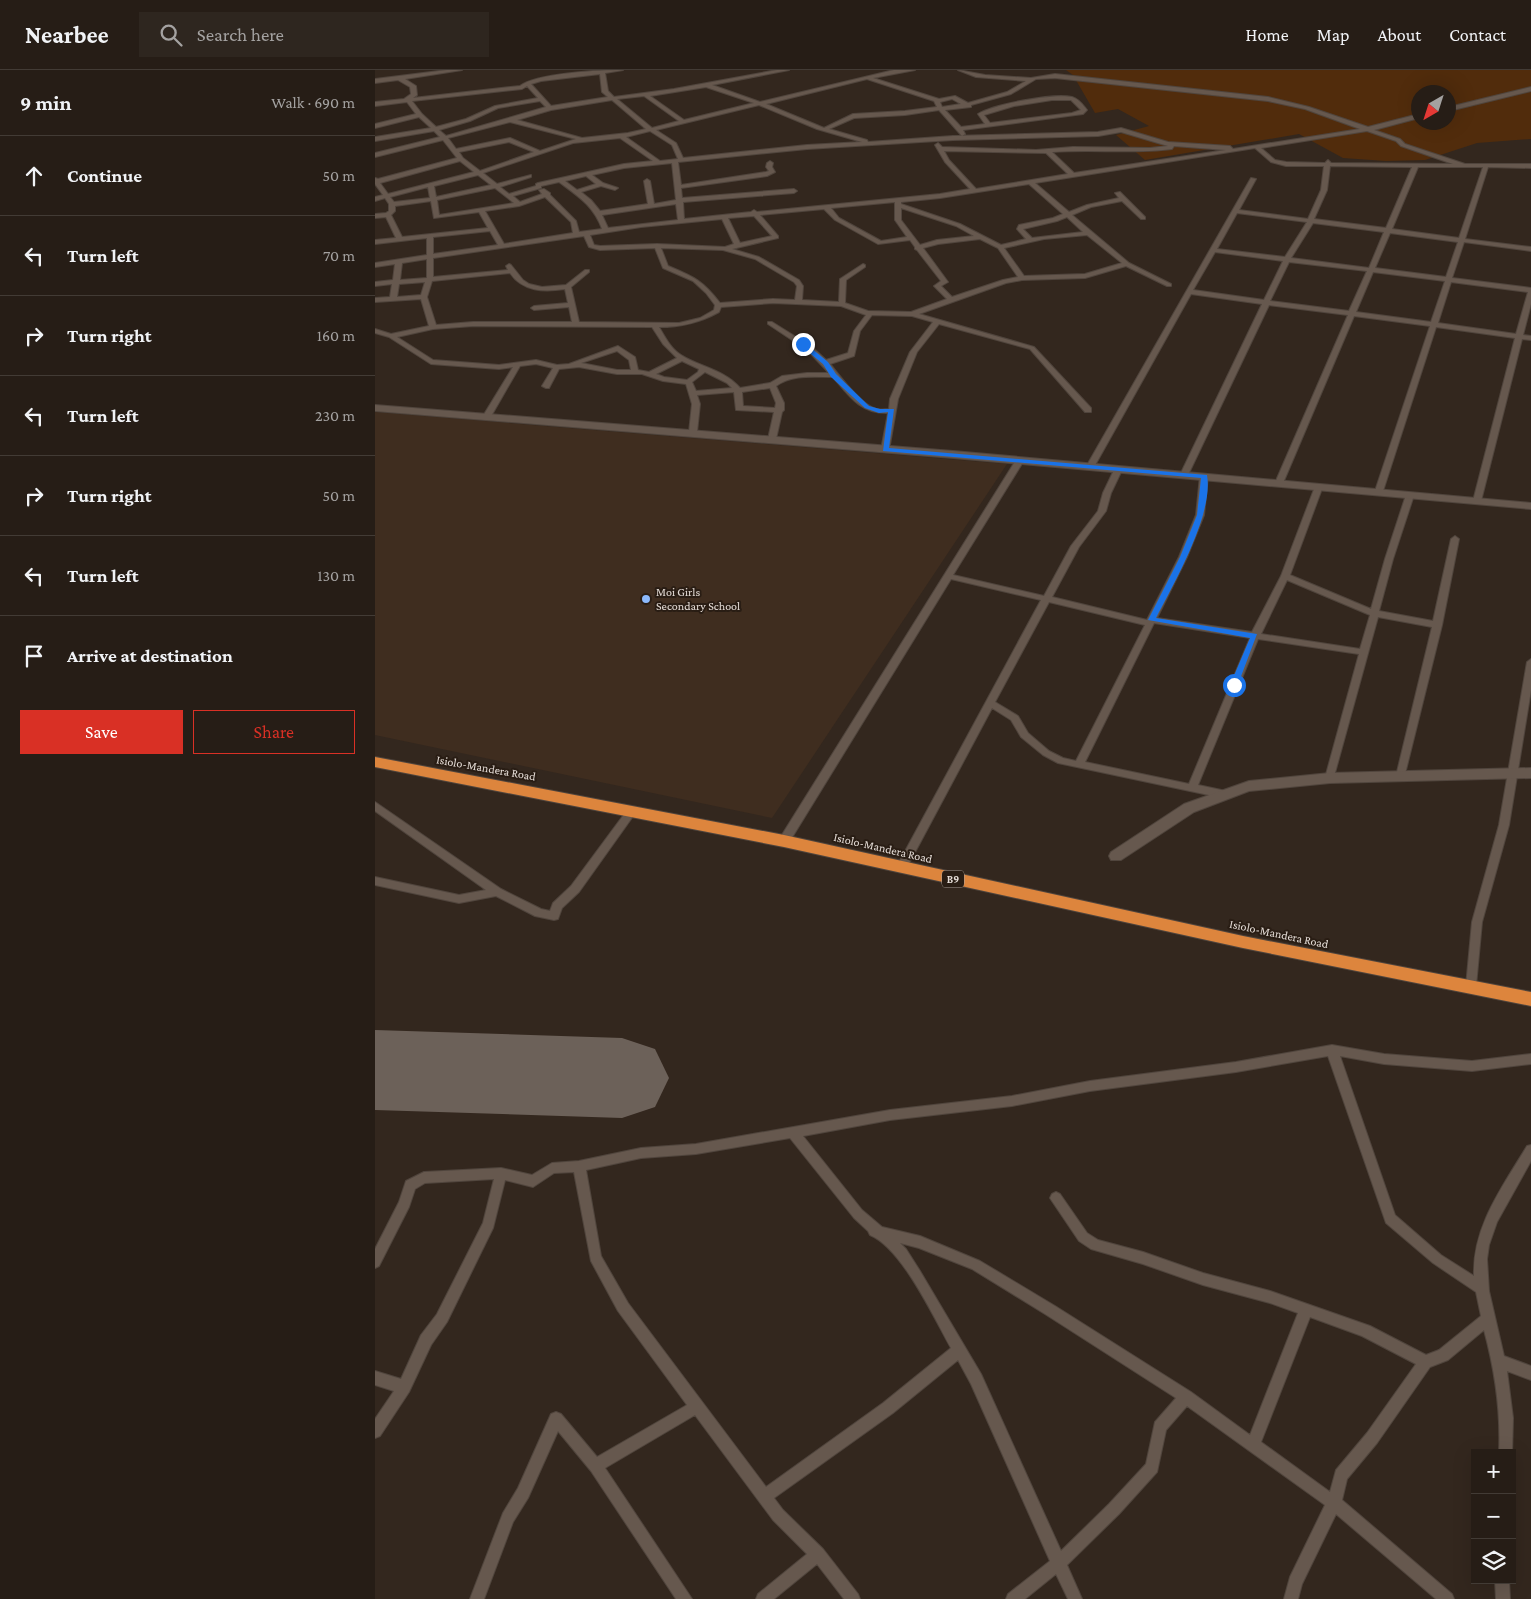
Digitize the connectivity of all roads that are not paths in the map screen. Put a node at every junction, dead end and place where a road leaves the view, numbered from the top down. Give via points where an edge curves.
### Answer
1 (393, 70) edge
2 (459, 70) edge
3 (620, 70) edge
4 (786, 70) edge
5 (913, 70) edge
6 (961, 70) edge
7 (602, 72) junction
8 (395, 78) junction
9 (868, 78) junction
10 (1032, 80) junction
11 (375, 81) edge
12 (527, 83) junction
13 (706, 86) junction
14 (1531, 89) edge
15 (1013, 91) junction
16 (647, 95) junction
17 (611, 98) junction
18 (407, 99) junction
19 (541, 99) junction
20 (937, 100) junction
21 (1037, 101) junction
22 (1030, 102) junction
23 (375, 104) edge
24 (759, 104) junction
25 (967, 105) junction
26 (1042, 106) dead end
27 (1456, 107) edge
28 (551, 108) junction
29 (941, 110) junction
30 (1047, 112) dead end
31 (981, 114) junction
32 (420, 115) junction
33 (1052, 118) junction
34 (1411, 118) edge
35 (511, 120) junction
36 (684, 122) junction
37 (988, 124) junction
38 (495, 125) junction
39 (375, 126) edge
40 (436, 129) junction
41 (650, 129) junction
42 (825, 129) junction
43 (960, 129) junction
44 (1368, 129) junction
45 (501, 130) dead end
46 (507, 135) dead end
47 (621, 136) junction
48 (376, 137) edge
49 (445, 138) junction
50 (964, 138) junction
51 (582, 139) junction
52 (513, 140) junction
53 (935, 140) junction
54 (875, 144) junction
55 (1177, 146) junction
56 (1259, 148) junction
57 (940, 149) junction
58 (1249, 150) junction
59 (455, 151) junction
60 (1047, 151) junction
61 (387, 152) junction
62 (537, 152) junction
63 (375, 155) edge
64 (461, 159) junction
65 (678, 160) junction
66 (658, 162) junction
67 (1328, 162) junction
68 (770, 163) dead end
69 (510, 164) junction
70 (1416, 165) junction
71 (1463, 166) junction
72 (1486, 166) junction
73 (1531, 166) edge
74 (477, 174) junction
75 (588, 174) junction
76 (529, 176) junction
77 (1073, 176) junction
78 (1253, 179) dead end
79 (561, 181) junction
80 (647, 181) dead end
81 (375, 182) edge
82 (431, 184) junction
83 (601, 184) junction
84 (1031, 184) junction
85 (538, 186) junction
86 (495, 187) junction
87 (678, 187) junction
88 (615, 188) dead end
89 (974, 190) junction
90 (794, 191) dead end
91 (576, 192) junction
92 (1118, 193) dead end
93 (548, 194) junction
94 (508, 196) junction
95 (386, 197) junction
96 (375, 199) edge
97 (1123, 199) junction
98 (433, 201) junction
99 (678, 202) junction
100 (393, 204) junction
101 (519, 204) junction
102 (899, 204) junction
103 (651, 205) junction
104 (825, 206) junction
105 (482, 211) junction
106 (1235, 211) junction
107 (754, 212) junction
108 (601, 213) junction
109 (388, 215) junction
110 (1067, 215) junction
111 (375, 216) edge
112 (724, 216) junction
113 (1143, 218) dead end
114 (681, 220) junction
115 (1310, 222) junction
116 (492, 228) junction
117 (1388, 230) junction
118 (606, 231) junction
119 (464, 233) junction
120 (586, 233) junction
121 (1089, 233) junction
122 (430, 235) junction
123 (576, 235) junction
124 (981, 236) junction
125 (910, 238) junction
126 (400, 239) junction
127 (1462, 239) junction
128 (1032, 241) junction
129 (375, 242) edge
130 (501, 245) junction
131 (657, 246) junction
132 (738, 246) junction
133 (1000, 247) junction
134 (723, 248) junction
135 (917, 248) junction
136 (1531, 249) edge
137 (1213, 250) junction
138 (467, 251) junction
139 (430, 257) junction
140 (1287, 260) junction
141 (399, 262) junction
142 (1127, 264) junction
143 (375, 265) edge
144 (863, 266) dead end
145 (1371, 270) junction
146 (587, 271) dead end
147 (430, 278) junction
148 (1022, 278) junction
149 (1448, 280) junction
150 (395, 282) junction
151 (375, 284) edge
152 (1169, 284) dead end
153 (568, 287) junction
154 (539, 290) junction
155 (1531, 290) edge
156 (1190, 292) junction
157 (424, 297) junction
158 (375, 300) edge
159 (393, 300) junction
160 (951, 300) junction
161 (798, 302) junction
162 (1266, 303) junction
163 (571, 304) junction
164 (842, 304) junction
165 (718, 305) junction
166 (534, 308) junction
167 (871, 312) junction
168 (911, 314) junction
169 (1351, 315) junction
170 (937, 322) junction
171 (769, 323) dead end
172 (526, 324) junction
173 (575, 324) junction
174 (654, 325) junction
175 (1433, 325) junction
176 (433, 327) junction
177 (375, 331) edge
178 (391, 336) junction
179 (1519, 336) junction
180 (1531, 338) edge
181 (681, 359) junction
182 (826, 363) junction
183 (517, 366) junction
184 (567, 366) junction
185 (557, 367) junction
186 (703, 368) junction
187 (635, 371) junction
188 (650, 374) junction
189 (833, 376) junction
190 (688, 382) junction
191 (773, 385) junction
192 (546, 386) dead end
193 (738, 390) junction
194 (693, 393) junction
195 (375, 408) edge
196 (780, 410) junction
197 (891, 410) junction
198 (1088, 410) dead end
199 (487, 416) junction
200 (693, 432) junction
201 (772, 439) junction
202 (885, 450) junction
203 (1019, 462) junction
204 (1090, 467) junction
205 (1118, 470) junction
206 (1185, 475) junction
207 (1204, 476) junction
208 (1279, 483) junction
209 (1319, 486) junction
210 (1379, 491) junction
211 (1410, 495) junction
212 (1477, 500) junction
213 (1531, 506) edge
214 (1455, 539) dead end
215 (948, 576) junction
216 (1285, 576) junction
217 (1045, 600) junction
218 (1374, 613) junction
219 (1151, 621) junction
220 (1438, 625) junction
221 (1255, 636) junction
222 (1363, 652) junction
223 (1531, 662) edge
224 (990, 703) junction
225 (375, 762) edge
226 (1079, 763) junction
227 (1514, 773) junction
228 (1531, 773) edge
229 (1401, 776) junction
230 (1330, 778) junction
231 (1192, 788) junction
232 (1223, 794) junction
233 (375, 806) edge
234 (631, 812) junction
235 (784, 841) junction
236 (1116, 856) dead end
237 (901, 868) junction
238 (375, 881) edge
239 (497, 892) junction
240 (1471, 986) junction
241 (1531, 999) edge
242 (1332, 1050) junction
243 (1531, 1059) edge
244 (793, 1132) junction
245 (1531, 1150) edge
246 (579, 1166) junction
247 (501, 1172) junction
248 (1056, 1198) dead end
249 (874, 1231) junction
250 (375, 1262) edge
251 (1483, 1289) junction
252 (1306, 1310) junction
253 (1487, 1320) junction
254 (958, 1351) junction
255 (1499, 1361) junction
256 (1425, 1362) junction
257 (1531, 1373) edge
258 (375, 1378) edge
259 (404, 1387) junction
260 (1187, 1397) junction
261 (696, 1407) junction
262 (375, 1431) edge
263 (1253, 1445) junction
264 (1507, 1449) edge
265 (596, 1466) junction
266 (765, 1496) junction
267 (1334, 1502) junction
268 (818, 1554) junction
269 (1059, 1563) junction
270 (1502, 1584) edge
271 (477, 1599) edge
272 (685, 1599) edge
273 (763, 1599) edge
274 (853, 1599) edge
275 (1013, 1599) edge
276 (1075, 1599) edge
277 (1291, 1599) edge
278 (1447, 1599) edge
279 (1503, 1599) edge

1 - 8 street
2 - 8 street
3 - 7 street
4 - 13 street
5 - 9 street
6 - 10 street via 971,76
7 - 12 street
7 - 17 street via 605,92
8 - 11 street
8 - 18 street via 413,86 414,95
9 - 20 street
9 - 24 street
10 - 15 street
10 - 44 street via 1055,76 1268,99 1307,108
12 - 18 street via 509,88
12 - 19 street
13 - 16 street
13 - 24 street
14 - 27 street
15 - 22 street
15 - 25 street
16 - 17 street
16 - 36 street
17 - 28 street
17 - 41 street
18 - 23 street
18 - 32 street
19 - 28 street
19 - 40 street via 497,108
20 - 25 street via 952,97
20 - 29 street
21 - 22 street
21 - 26 street
21 - 33 street via 1069,99 1084,110
22 - 31 street
24 - 36 street
24 - 42 street
25 - 29 street
25 - 31 street
28 - 35 street
29 - 42 street via 853,116
29 - 43 street
30 - 33 street
31 - 37 street
32 - 39 street
32 - 40 street
33 - 37 street
34 - 44 street
35 - 38 street
35 - 51 street
36 - 41 street
37 - 43 street
38 - 45 street via 502,126
38 - 49 street
40 - 48 street
40 - 49 street
41 - 47 street
41 - 65 street via 674,144
42 - 54 street
43 - 50 street
44 - 56 street
44 - 71 street
46 - 52 street
47 - 51 street
47 - 66 street
48 - 61 street
49 - 59 street
49 - 61 street
50 - 53 street
50 - 55 street via 1098,134 1121,130
51 - 62 street
52 - 59 street
52 - 62 street
53 - 54 street
53 - 57 street
54 - 65 street via 807,147
55 - 58 street
55 - 60 street via 1150,150
56 - 58 street
56 - 67 street via 1277,163
57 - 60 street
57 - 89 street
58 - 77 street
59 - 64 street
60 - 77 street
61 - 63 street
62 - 69 street
64 - 74 street
64 - 81 street
65 - 66 street
65 - 87 street
66 - 75 street
67 - 70 street
67 - 115 street via 1324,190
68 - 87 street via 772,172 767,174
69 - 74 street
69 - 76 street
70 - 71 street
70 - 117 street
71 - 72 street
72 - 73 street
72 - 127 street
74 - 82 street
74 - 86 street
75 - 79 street
75 - 83 street
76 - 85 street
76 - 86 street
77 - 84 street
78 - 106 street
79 - 85 street
79 - 91 street
80 - 103 street
81 - 95 street
82 - 95 street
82 - 98 street
83 - 88 street
83 - 91 street
84 - 89 street
84 - 110 street
85 - 93 street
85 - 94 street
86 - 94 street
86 - 98 street
87 - 99 street
89 - 102 street
90 - 99 street
91 - 108 street
92 - 97 street
93 - 101 street
93 - 123 street via 574,222
94 - 101 street
95 - 96 street
95 - 100 street
97 - 110 street via 1089,206
97 - 113 street
98 - 100 street
98 - 105 street via 436,217
99 - 103 street
99 - 114 street
100 - 109 street
101 - 105 street
102 - 104 street
102 - 124 street
102 - 125 street via 898,220
103 - 108 street
104 - 107 street
104 - 125 street via 837,219 880,243
105 - 116 street
106 - 115 street
106 - 137 street
107 - 112 street
107 - 132 street via 776,237
108 - 118 street
109 - 111 street
109 - 126 street
110 - 121 street
110 - 128 street via 1021,226 1020,229
112 - 114 street
112 - 132 street
114 - 118 street
115 - 117 street
115 - 140 street
116 - 119 street
116 - 130 street
117 - 127 street
117 - 145 street
118 - 120 street
119 - 122 street
119 - 138 street
120 - 123 street
120 - 131 street via 591,246 600,248
121 - 128 street
121 - 142 street
122 - 126 street
122 - 139 street
123 - 130 street
124 - 133 street
124 - 135 street
125 - 135 street
126 - 129 street
127 - 136 street
127 - 149 street
128 - 133 street
130 - 138 street
131 - 134 street
131 - 165 street via 665,267 695,280
132 - 134 street
133 - 148 street
134 - 161 street via 757,258 797,281 800,286
135 - 160 street via 945,282 937,286
137 - 140 street
137 - 156 street
138 - 139 street
139 - 141 street
139 - 147 street
140 - 145 street
140 - 162 street
141 - 143 street
141 - 150 street
142 - 148 street via 1085,276
142 - 152 street
144 - 164 street via 843,279
145 - 149 street
145 - 169 street
146 - 153 street
147 - 150 street
147 - 154 street via 469,278 509,268 528,286
147 - 157 street
148 - 160 street
149 - 155 street
149 - 175 street
150 - 151 street
150 - 159 street
153 - 154 street
153 - 163 street
154 - 166 street
155 - 179 street
156 - 162 street
156 - 204 street
157 - 159 street
157 - 176 street
158 - 159 street
160 - 168 street
161 - 164 street
161 - 165 street
162 - 169 street
162 - 206 street
163 - 166 street
163 - 173 street
164 - 167 street
165 - 174 street via 717,311 691,322
166 - 172 street
167 - 168 street
167 - 182 street via 857,331 851,354
168 - 170 street
169 - 175 street
169 - 208 street
170 - 197 street via 911,359
170 - 198 street via 1032,348
171 - 182 street
172 - 173 street
172 - 176 street
173 - 174 street
174 - 181 street
175 - 179 street
175 - 210 street
176 - 178 street
177 - 178 street
178 - 183 street via 431,362
179 - 180 street
179 - 212 street
181 - 186 street
181 - 188 street
182 - 189 street
183 - 185 street via 536,362
183 - 199 street
184 - 185 street
184 - 187 street
184 - 187 street via 618,348 632,358
185 - 192 street
186 - 190 street
186 - 193 street via 724,377
187 - 188 street
188 - 190 street
189 - 191 street via 782,378
189 - 197 street via 867,407
190 - 194 street
191 - 193 street
191 - 196 street
193 - 194 street
193 - 196 street via 739,408
194 - 200 street via 697,404
195 - 199 main road
196 - 201 street
197 - 202 street
199 - 200 main road
200 - 201 main road
201 - 202 main road
202 - 203 main road
203 - 204 main road
203 - 215 street
204 - 205 main road
205 - 206 main road
205 - 217 street via 1102,511 1075,546
206 - 207 main road
207 - 208 main road
207 - 219 street via 1200,515
208 - 209 main road
209 - 210 main road
209 - 216 street
210 - 211 main road
211 - 212 main road
211 - 218 street
212 - 213 main road
214 - 220 street
215 - 217 street
215 - 235 street
216 - 218 street
216 - 221 street
217 - 219 street
217 - 224 street
218 - 220 street
218 - 222 street
219 - 221 street
219 - 226 street
220 - 229 street via 1410,728
221 - 222 street
221 - 231 street
222 - 230 street
223 - 227 street
224 - 226 street via 1015,718 1024,734 1046,753 1061,761
224 - 237 street
225 - 234 highway, Isiolo-Mandera Road / B9
226 - 231 street
227 - 228 main road
227 - 229 main road
227 - 240 street via 1497,854 1477,922
229 - 230 main road
230 - 232 main road via 1249,786
231 - 232 street
232 - 236 main road via 1189,808
233 - 239 street
234 - 235 highway, Isiolo-Mandera Road / B9
234 - 239 street via 575,889 557,906 553,916 539,913
235 - 237 highway, Isiolo-Mandera Road / B9
237 - 240 highway, Isiolo-Mandera Road / B9 via 1243,942
238 - 239 street via 459,899
240 - 241 highway, Isiolo-Mandera Road / B9
242 - 243 street via 1384,1059 1472,1066
242 - 244 street
242 - 251 street via 1390,1219 1437,1259
244 - 246 street via 696,1149 641,1153
244 - 249 street
245 - 251 street via 1483,1244
246 - 247 street via 552,1168 533,1181
246 - 261 street via 595,1256 623,1307
247 - 250 street via 424,1178 410,1185 405,1204
247 - 259 street via 489,1224
248 - 252 street via 1083,1237 1095,1245
249 - 254 street via 902,1253
249 - 260 street via 920,1242 975,1265
251 - 253 street
252 - 256 street via 1365,1331
252 - 263 street
253 - 255 street
253 - 256 street via 1443,1355
254 - 266 street via 888,1408
254 - 269 street via 976,1379
255 - 257 street
255 - 264 street via 1508,1415
256 - 267 street via 1372,1438 1341,1475
258 - 259 street
259 - 262 street
260 - 263 street
260 - 269 street via 1161,1427 1152,1468
261 - 265 street
261 - 266 street
263 - 267 street
265 - 271 street via 556,1419 508,1518
265 - 272 street
266 - 268 street via 778,1515
267 - 277 street via 1295,1582
267 - 278 street
268 - 273 street
268 - 274 street
269 - 275 street
269 - 276 street
270 - 279 street

